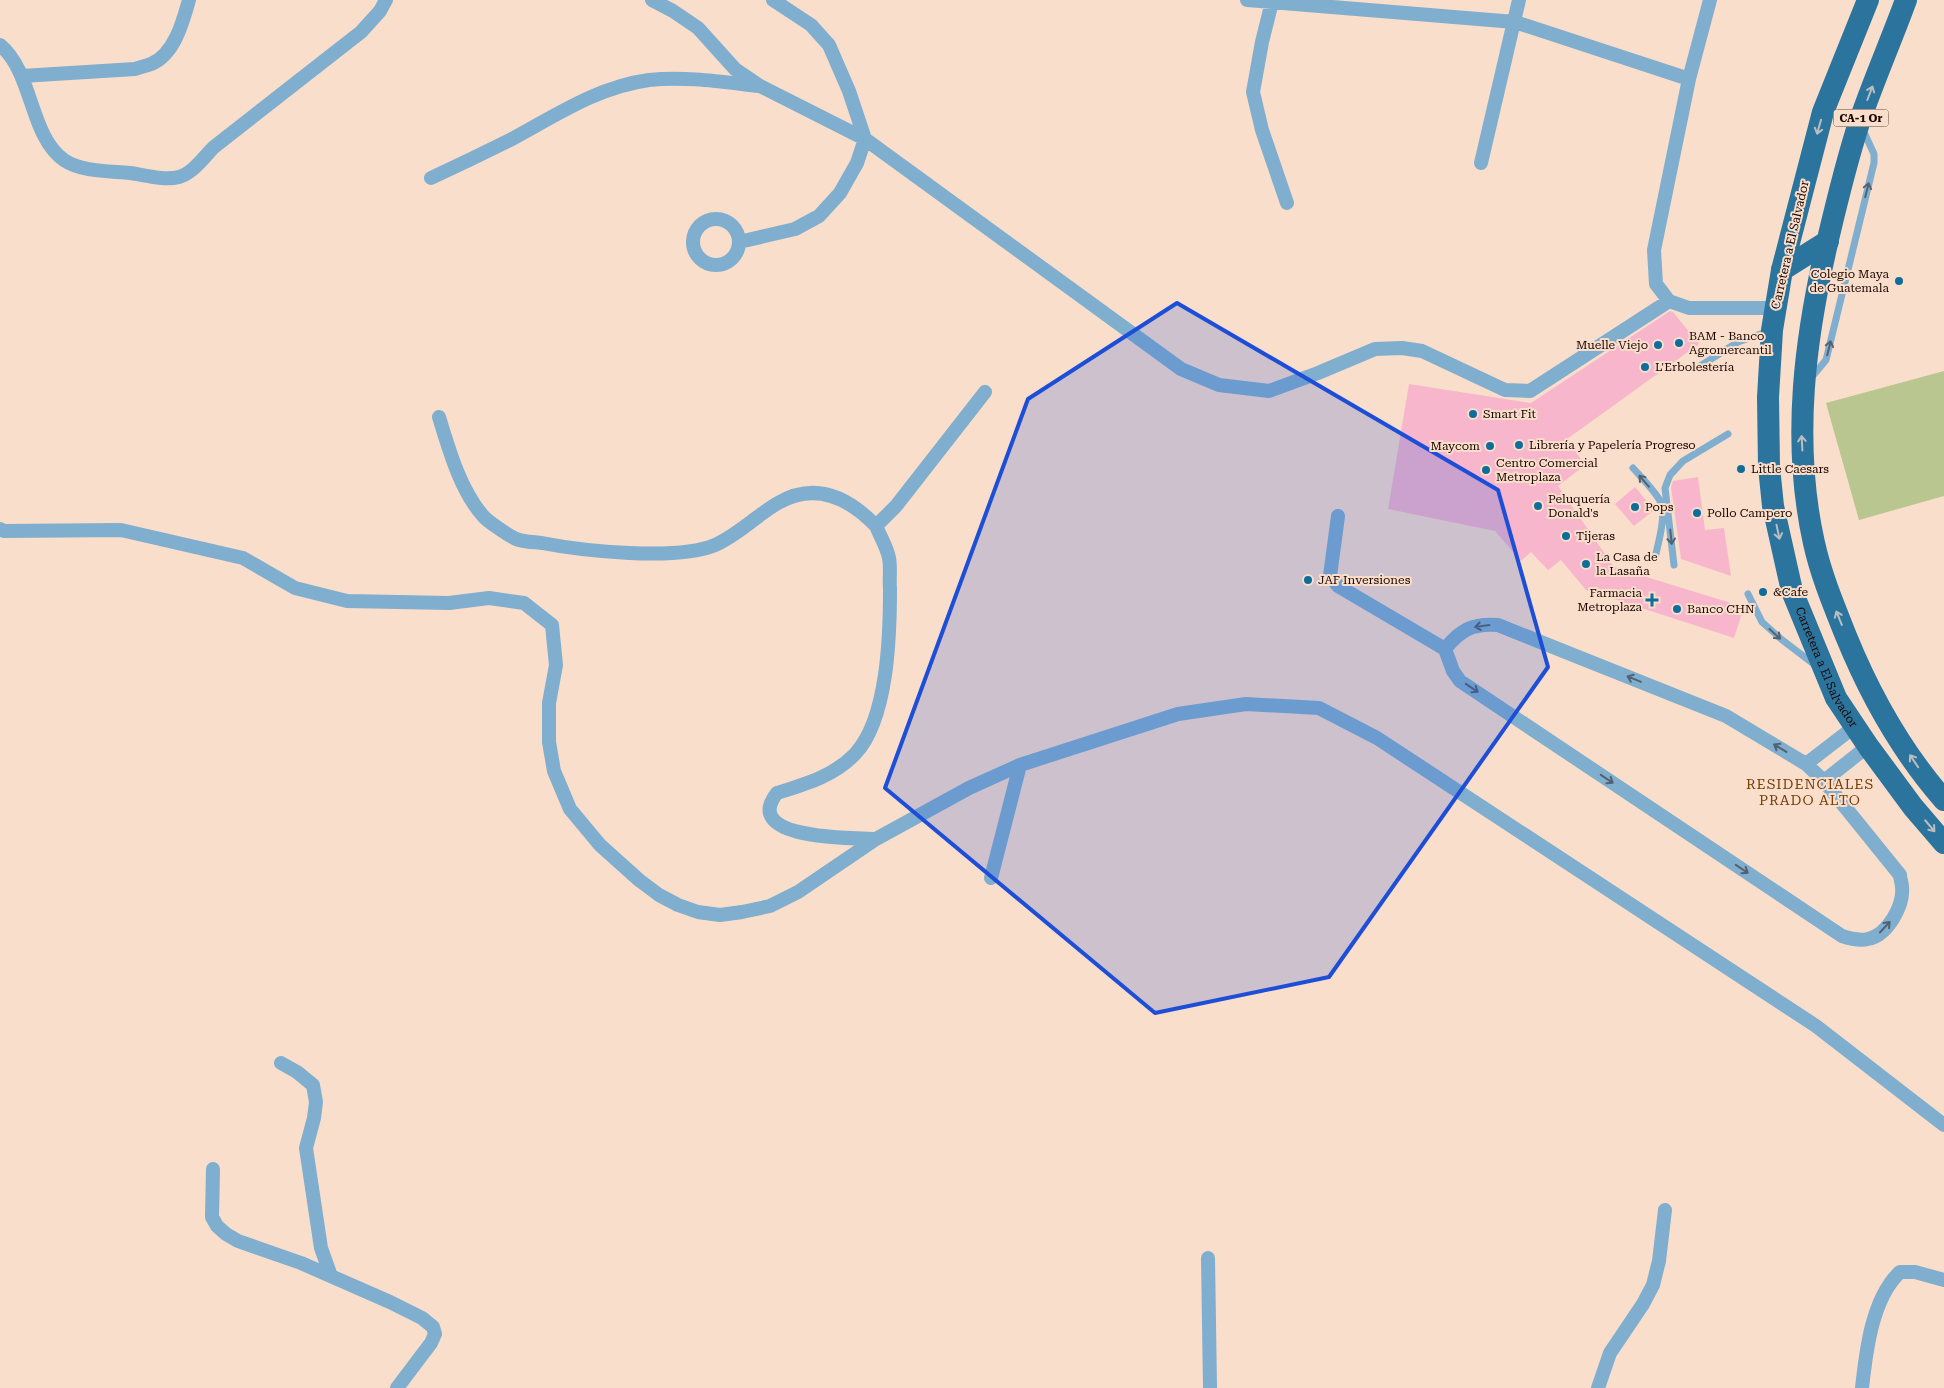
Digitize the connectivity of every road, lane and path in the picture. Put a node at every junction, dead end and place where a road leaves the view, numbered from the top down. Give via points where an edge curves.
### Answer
1 (189, 0) edge
2 (386, 0) edge
3 (652, 0) edge
4 (774, 0) edge
5 (1246, 0) edge
6 (1520, 0) edge
7 (1710, 0) edge
8 (1868, 0) edge
9 (1906, 0) edge
10 (1272, 2) junction
11 (1515, 22) junction
12 (0, 45) edge
13 (22, 76) junction
14 (1689, 79) junction
15 (760, 86) junction
16 (1859, 122) junction
17 (864, 139) junction
18 (1482, 163) dead end
19 (431, 178) dead end
20 (1287, 203) dead end
21 (1790, 235) junction
22 (1828, 241) junction
23 (739, 242) dead end
24 (1805, 255) junction
25 (1782, 270) junction
26 (1819, 276) junction
27 (1669, 301) junction
28 (1775, 308) junction
29 (1772, 330) junction
30 (1697, 368) dead end
31 (1803, 388) junction
32 (985, 392) dead end
33 (440, 417) dead end
34 (1728, 434) dead end
35 (1633, 468) dead end
36 (1338, 516) dead end
37 (876, 526) junction
38 (0, 529) edge
39 (1655, 558) dead end
40 (1674, 565) dead end
41 (1748, 594) dead end
42 (1445, 650) junction
43 (1827, 674) junction
44 (1854, 727) junction
45 (1868, 746) junction
46 (1806, 764) junction
47 (1020, 765) junction
48 (1824, 781) junction
49 (1944, 800) edge
50 (876, 840) junction
51 (1944, 843) edge
52 (991, 878) dead end
53 (281, 1063) dead end
54 (1944, 1125) edge
55 (213, 1169) dead end
56 (1665, 1210) dead end
57 (1208, 1258) dead end
58 (331, 1276) junction
59 (1944, 1280) edge
60 (398, 1388) edge
61 (1210, 1388) edge
62 (1598, 1388) edge
63 (1862, 1388) edge

1 - 13 street via 180,28 167,51 152,64 135,69
2 - 13 street via 380,12 361,32 180,177 80,167 64,160 53,149 41,127
3 - 15 street via 698,28 735,69
4 - 17 street via 811,25 829,45 849,91
5 - 10 street
6 - 11 street
7 - 14 street
8 -> 21 highway, Carretera a El Salvador / CA-1 Or via 1823,112
16 -> 9 highway, CA-1 Or
10 - 11 street
10 - 20 street via 1253,92 1262,130
11 - 14 street
11 - 18 street
12 - 13 street
14 - 27 street via 1654,250 1656,284
15 - 17 street
15 - 19 street via 685,78 649,80 618,87 590,96
16 - 22 highway, CA-1 Or
31 -> 16 lane via 1826,360 1874,163 1874,154
17 - 23 street via 857,163 840,193 819,216 795,229
17 - 27 street via 1181,368 1219,385 1270,391 1374,349 1402,348 1422,352 1505,390 1530,390
21 - 24 highway
21 - 25 highway, Carretera a El Salvador / CA-1 Or
22 - 24 highway
22 - 26 highway, CA-1 Or
24 - 25 highway
24 - 26 highway
25 - 28 highway, Carretera a El Salvador / CA-1 Or
26 - 31 highway, CA-1 Or
27 - 28 street via 1689,308
28 - 29 highway, Carretera a El Salvador / CA-1 Or
29 - 30 lane via 1738,342
29 -> 43 highway, Carretera a El Salvador / CA-1 Or via 1768,397 1772,506 1792,591
49 -> 31 highway, CA-1 Or via 1928,782 1868,687 1825,581 1814,544 1807,501 1801,436
32 - 37 street via 896,506
33 - 37 street via 451,457 467,490 485,518 516,539 622,552 691,551 715,545 779,502 821,492 861,510
34 -> 40 lane via 1683,461 1670,475 1665,488
39 -> 35 lane via 1662,525 1661,500
36 - 42 street via 1330,576 1338,586
37 - 50 street via 889,558 890,614 881,700 871,729 857,752 841,767 778,793 772,799 770,814 775,822 798,833
38 - 50 street via 121,530 243,558 295,588 348,601 450,603 489,598 524,603 552,624 556,665 549,703 549,742 554,771 570,809 600,845 639,880 678,905 720,915 770,906 798,892
41 -> 43 lane via 1762,622
46 -> 42 street via 1726,716 1498,625 1468,628 1454,637
42 -> 48 street via 1460,681 1842,936 1855,940 1870,939 1883,931 1893,918 1900,902 1900,876
43 - 44 highway, Carretera a El Salvador / CA-1 Or via 1836,698
44 - 45 highway, Carretera a El Salvador / CA-1 Or
44 - 46 street
45 - 48 street
45 -> 51 highway, Carretera a El Salvador / CA-1 Or
46 - 48 street
47 - 50 street via 968,788
47 - 52 street
47 - 54 street via 1178,714 1246,704 1318,708 1377,738 1816,1026
53 - 58 street via 313,1085 316,1102 306,1148 321,1248
55 - 58 street via 212,1217 217,1226 238,1241
56 - 62 street via 1653,1285 1610,1354
57 - 61 street
58 - 60 street via 422,1318 433,1327 435,1334 431,1343
59 - 63 street via 1915,1272 1900,1272 1890,1282 1872,1328

